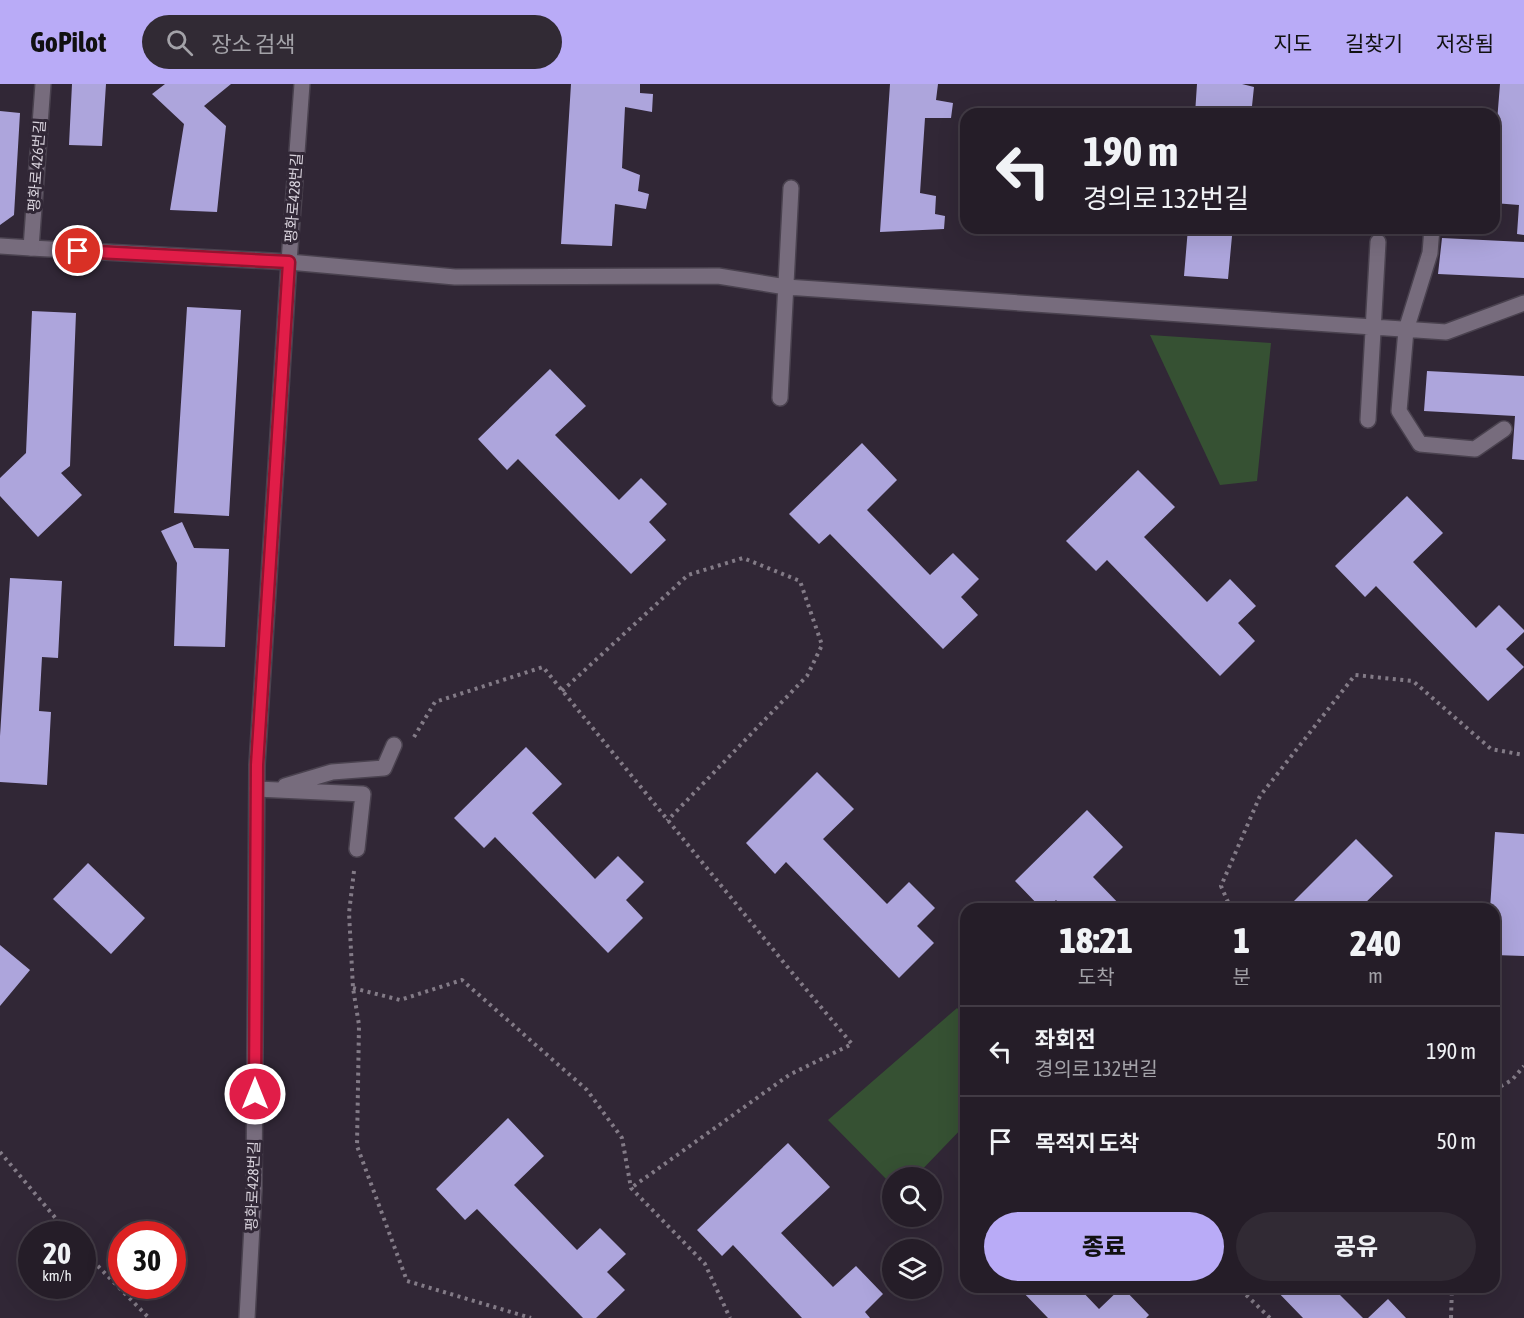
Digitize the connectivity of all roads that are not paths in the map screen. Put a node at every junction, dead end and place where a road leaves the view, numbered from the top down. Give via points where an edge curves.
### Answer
1 (43, 84) edge
2 (302, 84) edge
3 (791, 188) dead end
4 (1432, 234) edge
5 (1378, 242) dead end
6 (0, 246) edge
7 (31, 248) junction
8 (289, 262) junction
9 (786, 286) junction
10 (1524, 303) edge
11 (1373, 328) junction
12 (1406, 330) junction
13 (780, 398) dead end
14 (1368, 420) dead end
15 (1504, 429) dead end
16 (394, 745) dead end
17 (257, 789) junction
18 (273, 789) junction
19 (357, 849) road end
20 (247, 1318) edge

1 - 7 street, 평화로 426번길
2 - 8 street, 평화로428번길
3 - 9 street
4 - 12 street via 1430,253
5 - 11 street
6 - 7 street
7 - 8 street
8 - 9 street via 455,277 718,276
8 - 17 street, 평화로428번길
9 - 11 street
9 - 13 street
10 - 12 street via 1446,332
11 - 12 street
11 - 14 street
12 - 15 street via 1399,411 1420,444 1475,449
16 - 18 street via 384,768 332,772
17 - 18 street
17 - 20 street, 평화로428번길 via 254,1189
18 - 19 street via 363,794

